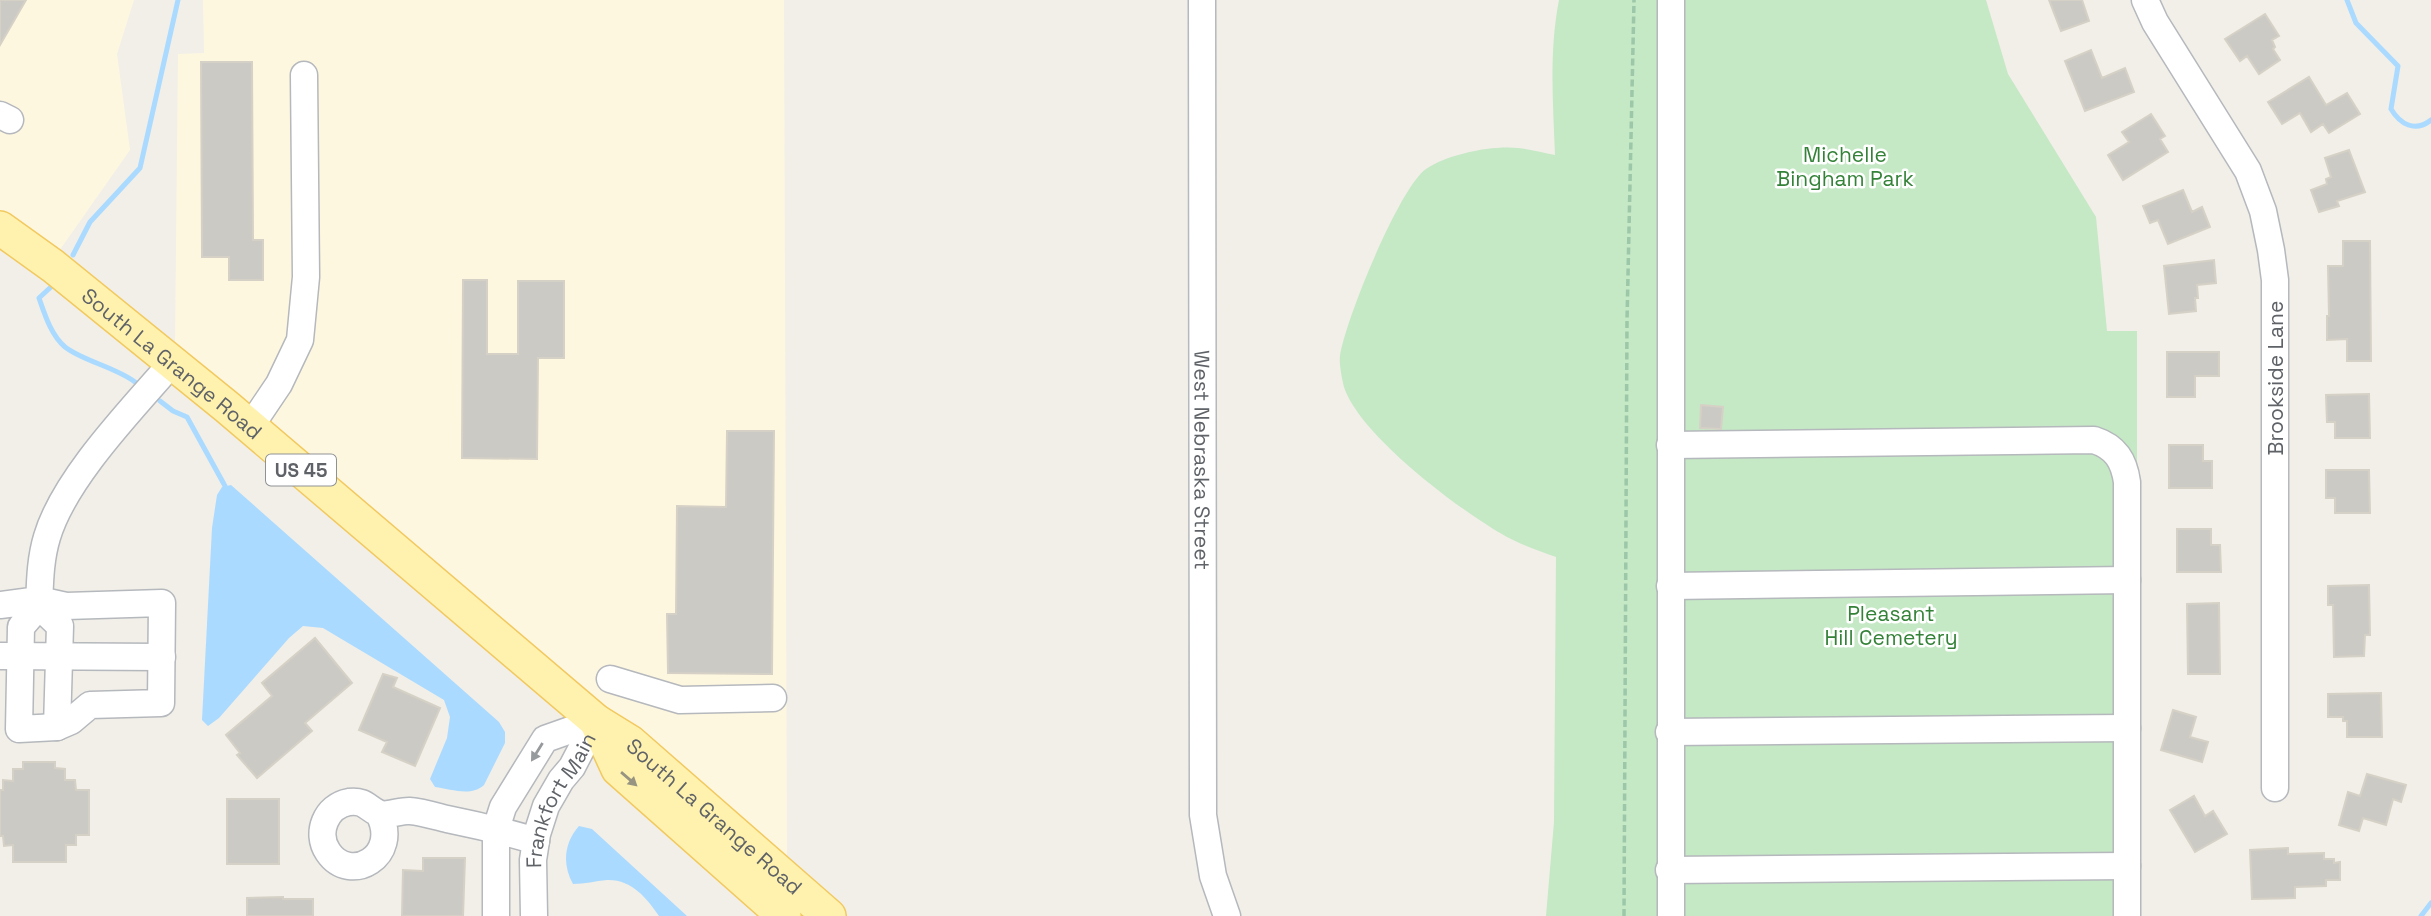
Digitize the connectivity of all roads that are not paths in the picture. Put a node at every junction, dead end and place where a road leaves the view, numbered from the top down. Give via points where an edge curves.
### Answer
1 (1202, 0) edge
2 (1671, 0) edge
3 (2146, 0) edge
4 (303, 75) dead end
5 (0, 228) edge
6 (172, 363) junction
7 (250, 427) junction
8 (1670, 445) junction
9 (2127, 580) junction
10 (1670, 586) junction
11 (39, 603) junction
12 (0, 605) edge
13 (10, 656) edge
14 (59, 656) junction
15 (162, 657) junction
16 (610, 679) dead end
17 (773, 698) dead end
18 (13, 715) edge
19 (57, 717) junction
20 (596, 721) junction
21 (2127, 728) junction
22 (1669, 732) junction
23 (2275, 788) dead end
24 (379, 814) dead end
25 (496, 829) junction
26 (536, 841) junction
27 (2127, 866) junction
28 (1669, 870) junction
29 (496, 916) edge
30 (534, 916) edge
31 (785, 916) edge
32 (829, 916) edge
33 (1227, 916) edge
34 (1671, 916) edge
35 (2127, 916) edge

1 - 33 street, West Nebraska Street via 1203,815 1213,876
2 - 8 street
3 - 23 street, Brookside Lane via 2155,22 2248,171 2271,250 2275,280
4 - 7 street via 306,277 300,340
5 - 6 main road, South La Grange Road / US 45
6 - 7 main road, South La Grange Road / US 45
6 - 11 street via 69,491 47,535
7 - 20 main road, South La Grange Road / US 45
8 - 9 street via 2094,440 2114,450 2125,469
8 - 10 street
9 - 10 street
9 - 21 street
10 - 22 street
11 - 12 street
11 - 13 street via 20,626
11 - 14 street via 60,626
11 - 15 street via 162,603
13 - 14 street
13 - 18 street
14 - 15 street
14 - 19 street
15 - 19 street via 161,703 90,705 71,721
16 - 17 street via 680,700
18 - 19 street
20 -> 25 street, Frankfort Main via 545,739 503,807
20 - 26 street, Frankfort Main via 546,806
20 -> 31 main road, South La Grange Road / US 45 via 618,769
20 - 32 main road, South La Grange Road / US 45 via 630,742
21 - 22 street
21 - 27 street
22 - 28 street
24 - 25 street via 408,811
25 - 26 street
25 - 29 street, Frankfort Main
26 - 30 street, Frankfort Main
27 - 28 street
27 - 35 street
28 - 34 street

